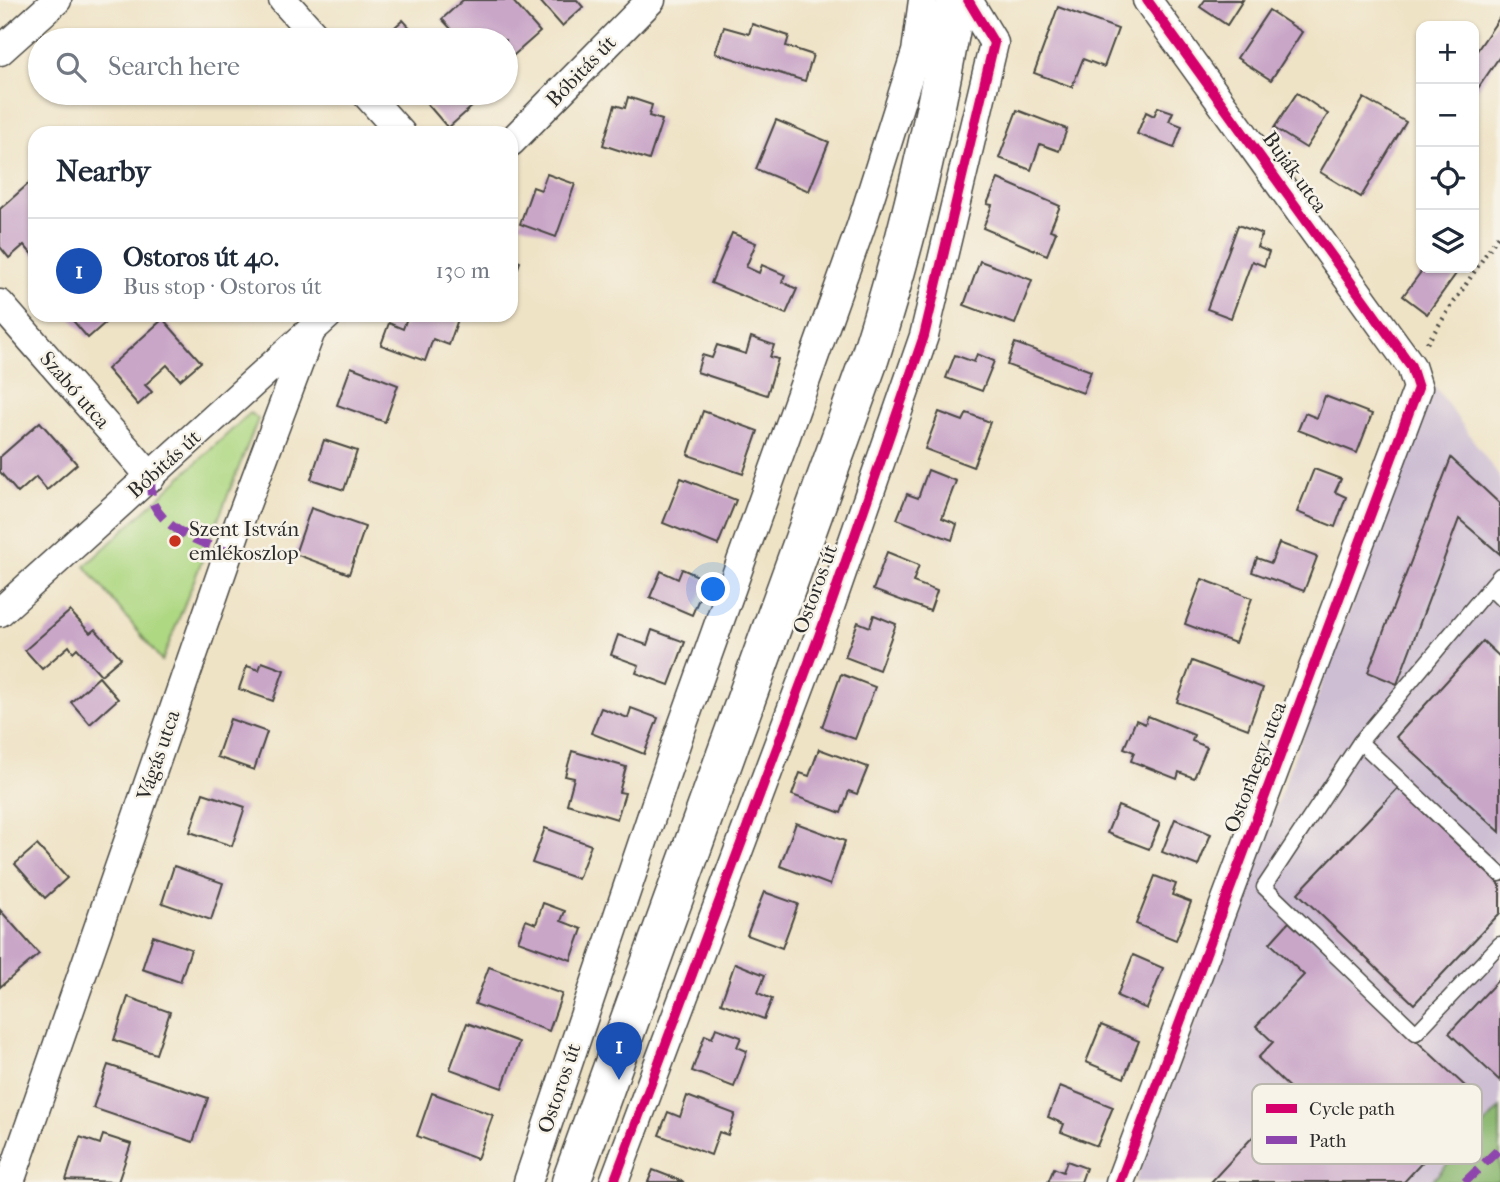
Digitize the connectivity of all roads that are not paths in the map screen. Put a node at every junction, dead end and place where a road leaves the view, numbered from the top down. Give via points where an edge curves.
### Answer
1 (57, 0) edge
2 (283, 0) edge
3 (651, 0) edge
4 (923, 0) edge
5 (956, 0) edge
6 (968, 0) edge
7 (1147, 0) edge
8 (308, 28) edge
9 (0, 51) edge
10 (376, 105) edge
11 (395, 126) edge
12 (518, 135) edge
13 (0, 304) edge
14 (320, 323) edge
15 (1411, 366) joint
16 (151, 477) junction
17 (1500, 575) edge
18 (1495, 593) edge
19 (0, 612) edge
20 (1360, 742) junction
21 (695, 838) junction
22 (736, 855) junction
23 (1500, 874) edge
24 (1500, 944) edge
25 (638, 998) junction
26 (677, 1013) junction
27 (10, 1182) edge
28 (528, 1182) edge
29 (571, 1182) edge
30 (614, 1182) edge
31 (1119, 1182) edge

1 - 9 street
2 - 8 street
3 - 12 street, Bóbitás út
4 - 28 street, Ostoros út via 916,52 869,203 680,732
5 - 21 main road, Ostoros út via 938,105 899,267
6 - 22 street, Ostoros út via 994,43 924,336 831,604
7 - 15 street, Buják utca
10 - 11 street
13 - 16 street, Szabó utca
14 - 16 street, Bóbitás út
14 - 27 street, Vágás utca via 232,541
15 - 31 street, Ostorhegy utca via 1418,388
16 - 19 street, Bóbitás út
17 - 18 lane
18 - 20 lane
20 - 23 lane
20 - 24 lane via 1264,887 1416,1033
21 - 22 street
21 - 25 main road, Ostoros út
22 - 26 street, Ostoros út
25 - 26 street
25 - 29 main road, Ostoros út
26 - 30 street, Ostoros út

